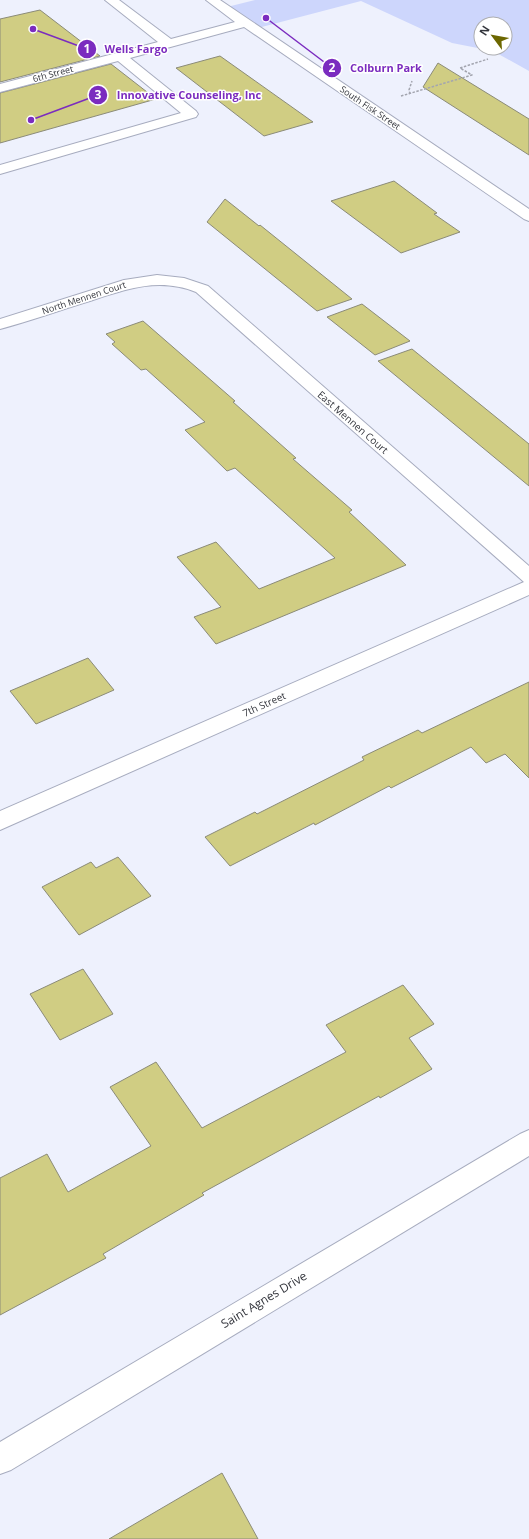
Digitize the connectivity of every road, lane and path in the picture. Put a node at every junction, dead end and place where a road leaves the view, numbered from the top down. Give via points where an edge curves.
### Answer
1 (111, 0) edge
2 (212, 0) edge
3 (245, 23) junction
4 (168, 43) junction
5 (120, 56) junction
6 (488, 59) dead end
7 (412, 81) dead end
8 (0, 88) edge
9 (410, 94) junction
10 (396, 98) dead end
11 (0, 170) edge
12 (529, 216) edge
13 (170, 279) joint
14 (0, 324) edge
15 (529, 577) edge
16 (529, 587) edge
17 (0, 821) edge
18 (529, 1142) edge
19 (0, 1459) edge

1 - 4 street
2 - 3 street, South Fisk Street
3 - 4 street, 6th Street
3 - 12 street, South Fisk Street
4 - 5 street, 6th Street
5 - 8 street, 6th Street
5 - 11 street via 191,114
6 - 9 path via 460,68 472,75
7 - 9 path
9 - 10 path
13 - 14 street, North Mennen Court via 130,283
13 - 15 street, East Mennen Court via 202,289
16 - 17 street, 7th Street
18 - 19 street, Saint Agnes Drive

